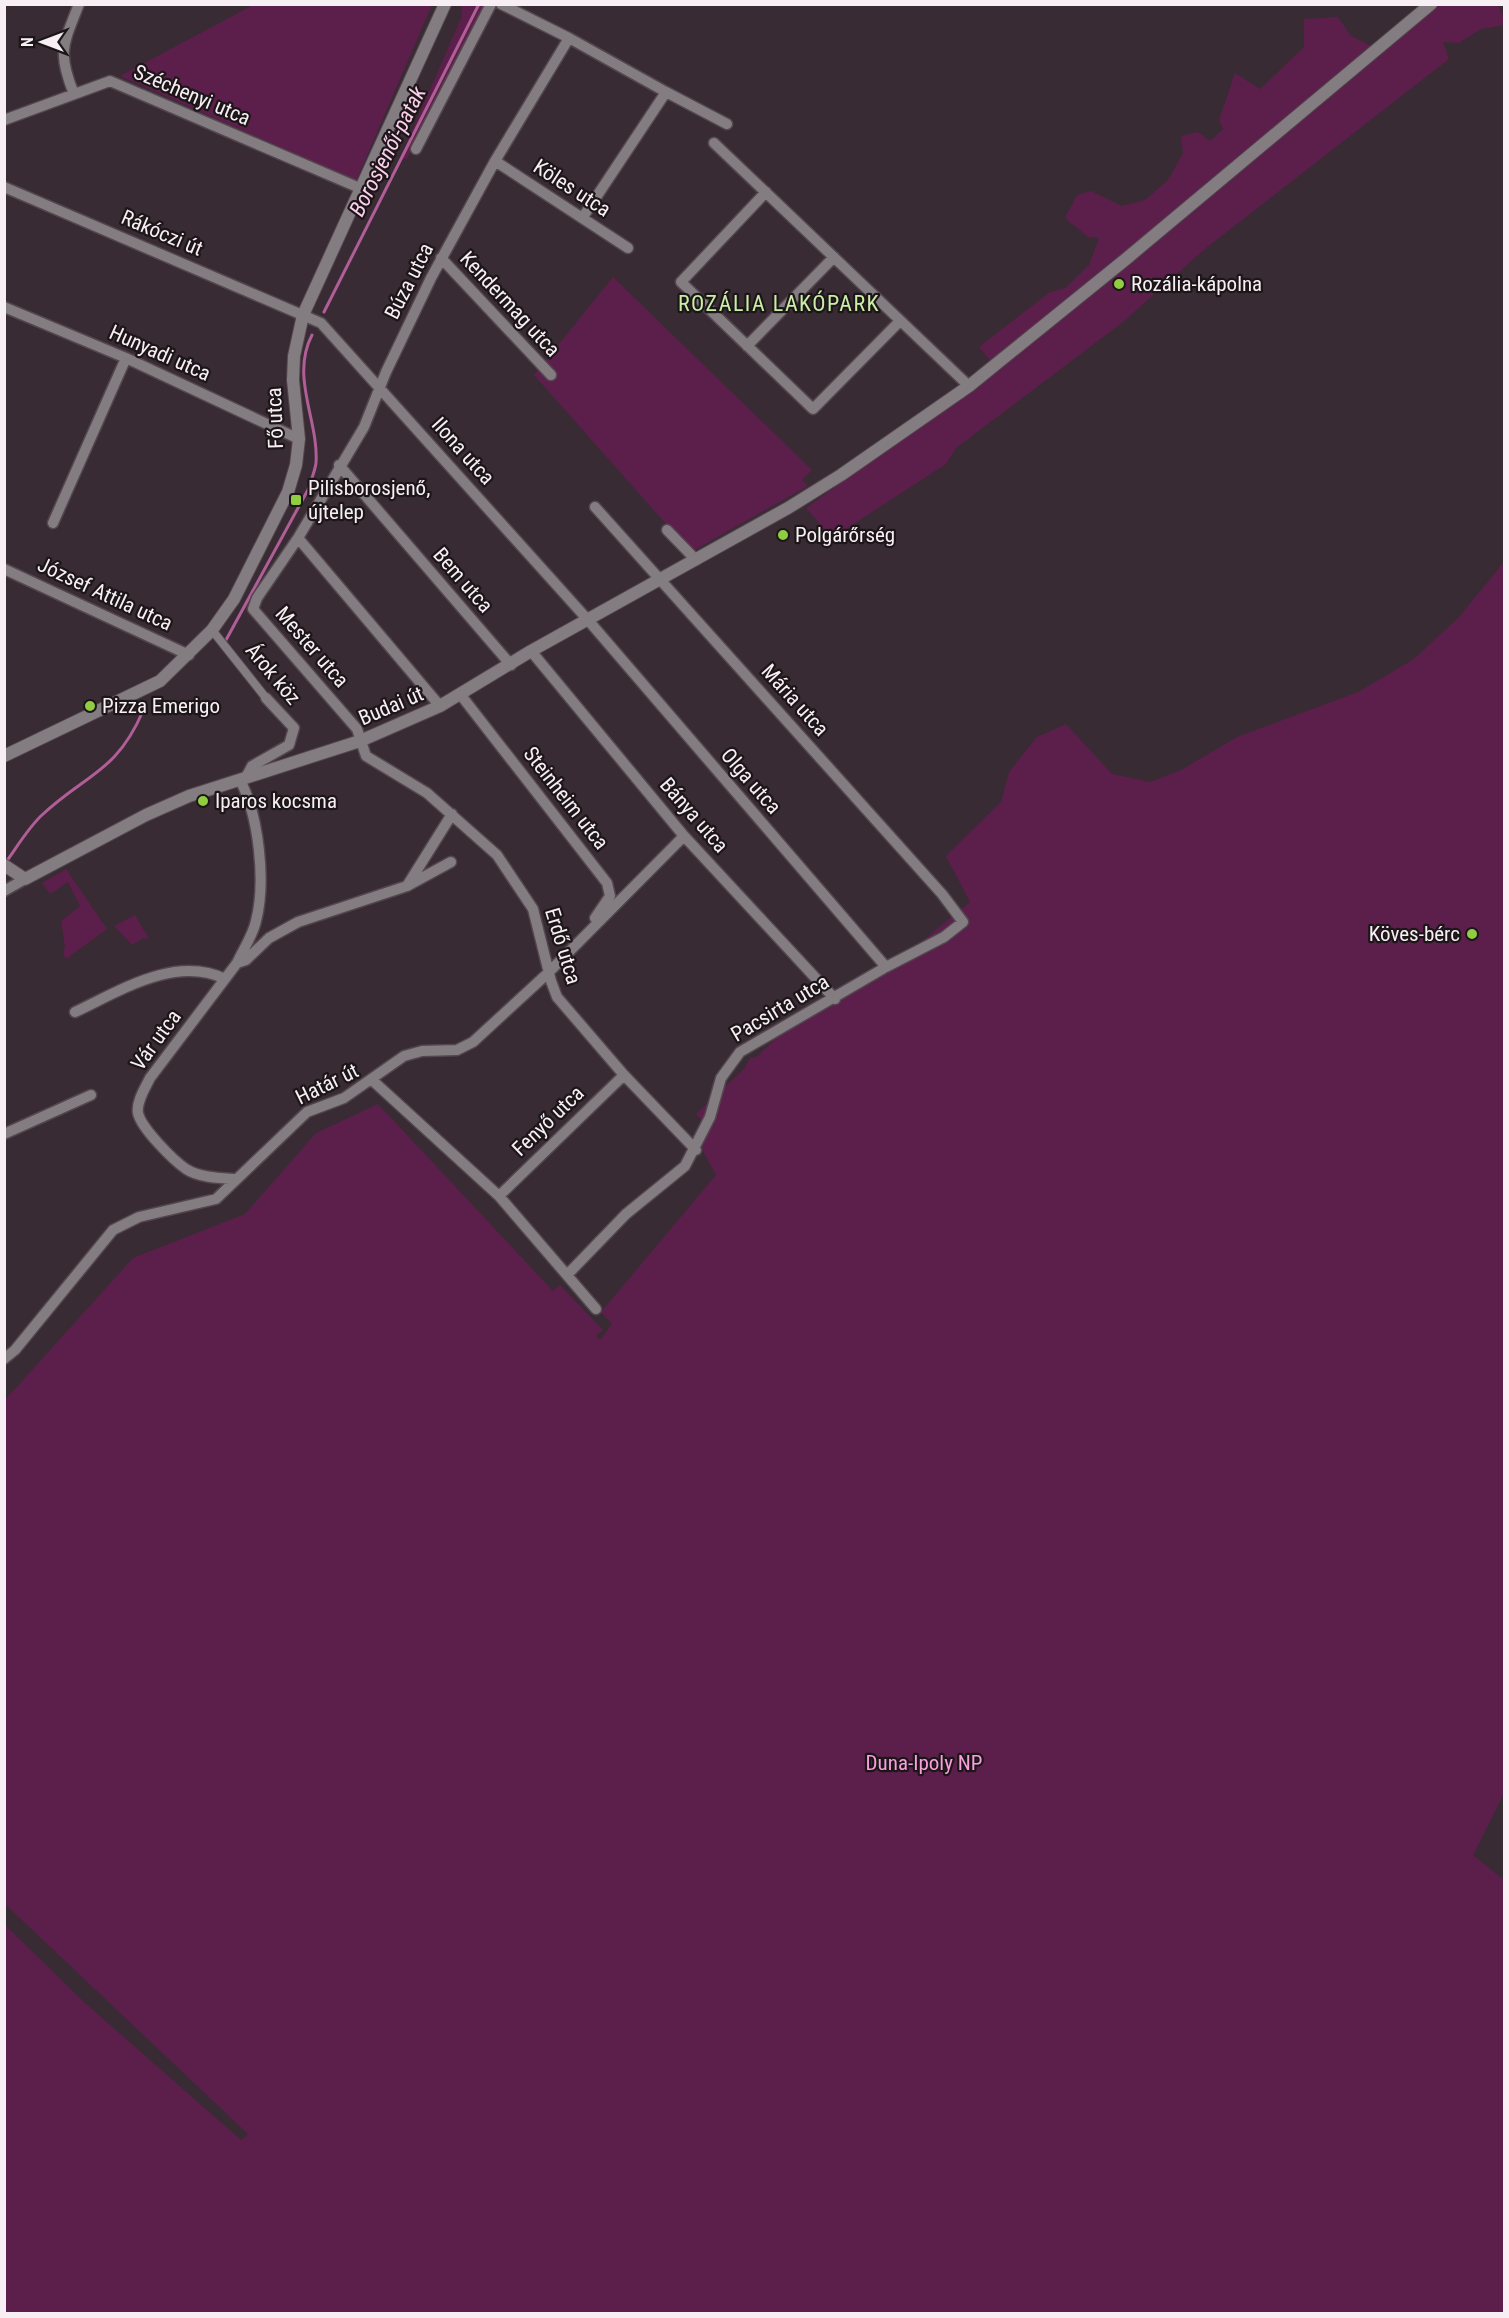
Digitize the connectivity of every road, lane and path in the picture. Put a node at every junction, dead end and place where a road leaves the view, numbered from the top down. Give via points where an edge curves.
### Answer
1 (79, 4) edge
2 (445, 4) edge
3 (491, 4) edge
4 (501, 4) edge
5 (1431, 4) edge
6 (569, 38) junction
7 (666, 92) junction
8 (74, 94) junction
9 (4, 120) edge
10 (727, 124) dead end
11 (714, 143) dead end
12 (416, 149) dead end
13 (495, 161) junction
14 (4, 187) edge
15 (362, 189) junction
16 (766, 192) junction
17 (584, 217) junction
18 (628, 248) dead end
19 (834, 257) junction
20 (441, 258) junction
21 (4, 307) edge
22 (303, 315) junction
23 (900, 321) junction
24 (747, 346) junction
25 (126, 358) junction
26 (551, 375) dead end
27 (969, 386) junction
28 (381, 388) junction
29 (298, 438) junction
30 (339, 465) junction
31 (596, 507) dead end
32 (53, 523) dead end
33 (667, 530) dead end
34 (298, 538) junction
35 (696, 560) junction
36 (4, 569) edge
37 (661, 579) junction
38 (254, 609) joint
39 (588, 620) junction
40 (212, 630) junction
41 (531, 651) junction
42 (189, 655) junction
43 (510, 665) junction
44 (460, 694) junction
45 (266, 698) joint
46 (441, 706) junction
47 (360, 741) junction
48 (4, 756) edge
49 (243, 779) junction
50 (452, 814) junction
51 (684, 836) junction
52 (451, 862) dead end
53 (8, 867) edge
54 (25, 879) junction
55 (407, 886) junction
56 (4, 891) edge
57 (963, 922) joint
58 (590, 932) junction
59 (237, 963) junction
60 (885, 967) junction
61 (548, 973) junction
62 (225, 979) junction
63 (835, 999) junction
64 (75, 1012) dead end
65 (624, 1075) junction
66 (372, 1080) junction
67 (91, 1095) dead end
68 (4, 1134) edge
69 (696, 1150) junction
70 (236, 1179) junction
71 (499, 1196) junction
72 (567, 1275) junction
73 (596, 1309) dead end
74 (4, 1359) edge

1 - 8 street via 62,56
2 - 15 street, Fő utca
3 - 12 street
4 - 6 street
5 - 27 street, Budai út
6 - 7 street
6 - 13 street, Búza utca
7 - 10 street
7 - 17 street
8 - 9 street, Széchenyi utca
8 - 15 street, Széchenyi utca via 110,81
11 - 16 street
13 - 17 street, Köles utca
13 - 20 street, Búza utca
14 - 22 street, Rákóczi út
15 - 22 street, Fő utca
16 - 19 street
16 - 24 street via 681,282
17 - 18 street, Köles utca
19 - 23 street
19 - 24 street
20 - 26 street, Kendermag utca
20 - 28 street, Búza utca
21 - 25 street, Hunyadi utca
22 - 28 street, Ilona utca via 321,323
22 - 29 street, Fő utca via 293,372
23 - 24 street via 813,409
23 - 27 street
25 - 29 street, Hunyadi utca
25 - 32 street
27 - 35 street, Budai út via 903,434
28 - 30 street, Búza utca via 364,427
28 - 39 street, Ilona utca
29 - 40 street, Fő utca via 288,492 234,599
30 - 34 street, Búza utca
30 - 43 street, Bem utca
31 - 37 street, Mária utca
33 - 35 street
34 - 38 street, Búza utca via 257,598
34 - 46 street
35 - 37 street, Budai út
36 - 42 street, József Attila utca
37 - 39 street, Budai út
37 - 57 street, Mária utca
38 - 47 street, Mester utca via 357,729
39 - 41 street, Budai út
39 - 60 street, Olga utca
40 - 42 street, Fő utca
40 - 45 street, Árok köz
41 - 43 street, Budai út
41 - 51 street, Bánya utca
42 - 48 street, Fő utca via 147,690
43 - 44 street, Budai út
44 - 46 street, Budai út
44 - 58 street, Steinheim utca via 607,883 610,896 592,921
45 - 49 street, Árok köz via 294,728 289,745 252,766
46 - 47 street, Budai út
47 - 49 street, Budai út
47 - 50 street, Erdő utca via 366,756 427,793
49 - 54 street, Budai út via 146,815
49 - 59 street via 255,819 260,865 256,921
50 - 55 street
50 - 61 street, Erdő utca via 496,855 533,909
51 - 58 street
51 - 63 street, Bánya utca
52 - 55 street, Vár utca
53 - 54 street
54 - 56 street, Budai út
55 - 59 street, Vár utca via 298,922
57 - 60 street, Pacsirta utca via 944,937
58 - 61 street
59 - 62 street, Vár utca
60 - 63 street, Pacsirta utca
61 - 65 street, Erdő utca via 559,1000
61 - 66 street via 470,1044 452,1051 412,1053
62 - 64 street, Vár utca via 210,972 165,973
62 - 70 street, Vár utca via 150,1078 138,1112 144,1127 187,1170
63 - 69 street, Pacsirta utca via 740,1052 721,1078
65 - 69 street, Erdő utca
65 - 71 street, Fenyő utca
66 - 70 street, Határ út via 345,1098 303,1115
66 - 71 street, Határ út
67 - 68 street
69 - 72 street, Pacsirta utca via 685,1166 626,1214
70 - 74 street, Határ út via 214,1200 139,1217 113,1230
71 - 72 street, Határ út
72 - 73 street, Határ út

